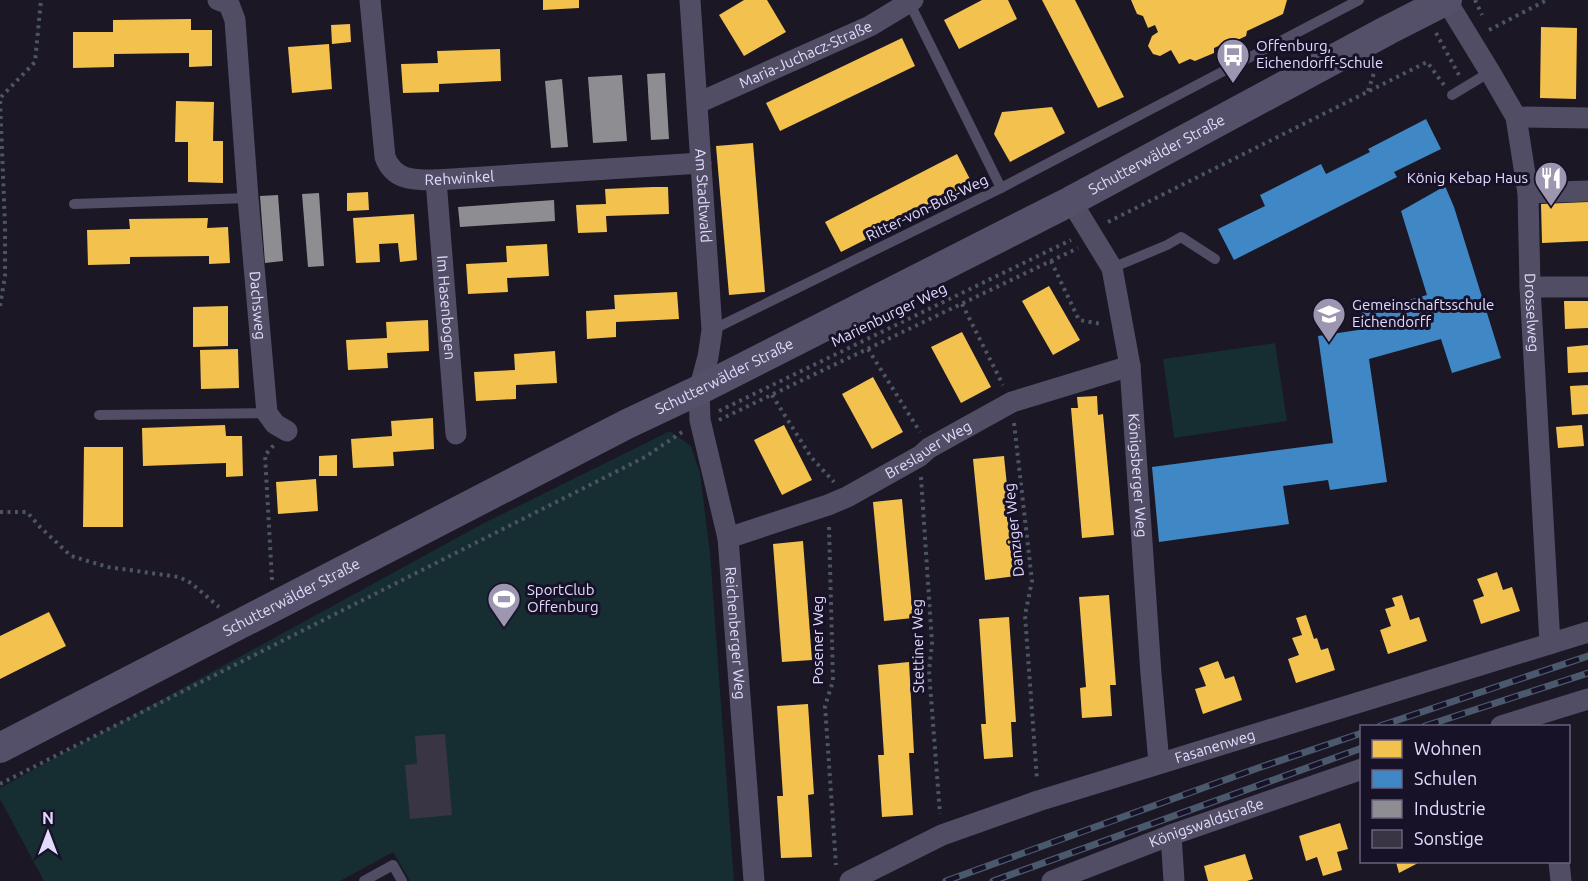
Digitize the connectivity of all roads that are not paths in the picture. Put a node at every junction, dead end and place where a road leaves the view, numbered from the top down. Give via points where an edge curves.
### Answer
1 (218, 0) edge
2 (370, 0) edge
3 (690, 0) edge
4 (1359, 0) edge
5 (1446, 0) edge
6 (911, 1) edge
7 (1490, 72) junction
8 (1452, 95) road end
9 (698, 103) junction
10 (1516, 117) junction
11 (1588, 118) edge
12 (701, 162) junction
13 (436, 180) junction
14 (1001, 188) junction
15 (1588, 190) edge
16 (1527, 193) junction
17 (248, 198) junction
18 (1071, 201) junction
19 (74, 204) dead end
20 (1215, 259) dead end
21 (1112, 268) junction
22 (1530, 287) junction
23 (1588, 287) edge
24 (712, 330) junction
25 (1130, 366) junction
26 (699, 390) junction
27 (267, 413) junction
28 (99, 416) dead end
29 (287, 431) road end
30 (456, 434) dead end
31 (728, 538) junction
32 (1588, 632) edge
33 (1550, 644) junction
34 (1588, 699) edge
35 (1550, 719) edge
36 (1508, 725) edge
37 (0, 748) edge
38 (1159, 763) junction
39 (1360, 770) edge
40 (1171, 835) junction
41 (1559, 863) edge
42 (843, 875) edge
43 (364, 881) edge
44 (402, 881) edge
45 (753, 881) edge
46 (1052, 881) edge
47 (1174, 881) edge
48 (1561, 881) edge

1 - 17 street, Dachsweg via 229,4 235,20
2 - 13 street, Rehwinkel via 388,166 394,173 415,180
3 - 9 street, Am Stadtwald
4 - 14 lane
5 - 7 street, Drosselweg
5 - 18 main road, Schutterwälder Straße
6 - 9 street, Maria-Juchacz-Straße via 870,26
6 - 14 lane, Ritter-von-Buß-Weg
7 - 8 lane
7 - 10 street, Drosselweg
9 - 12 street, Am Stadtwald
10 - 11 street
10 - 16 street, Drosselweg
12 - 13 street, Rehwinkel
12 - 24 street, Am Stadtwald
13 - 30 street, Im Hasenbogen
14 - 24 lane, Ritter-von-Buß-Weg
15 - 16 street
16 - 22 street, Drosselweg
17 - 19 lane
17 - 27 street, Dachsweg
18 - 21 street, Königsberger Weg
18 - 26 main road, Schutterwälder Straße
20 - 21 lane via 1180,237
21 - 25 street, Königsberger Weg
22 - 23 street
22 - 33 street, Drosselweg
24 - 26 street, Am Stadtwald
25 - 31 street, Breslauer Weg via 1012,402 838,501
25 - 38 street, Königsberger Weg
26 - 31 street, Reichenberger Weg via 702,424
26 - 37 main road, Schutterwälder Straße
27 - 28 lane
27 - 29 street
31 - 45 street, Reichenberger Weg
32 - 33 street, Fasanenweg
33 - 38 street, Fasanenweg
34 - 35 street
35 - 36 street
38 - 42 street, Fasanenweg via 942,835
39 - 40 street, Königswaldstraße
40 - 46 street, Königswaldstraße
40 - 47 street
41 - 48 street
43 - 44 lane via 393,865

